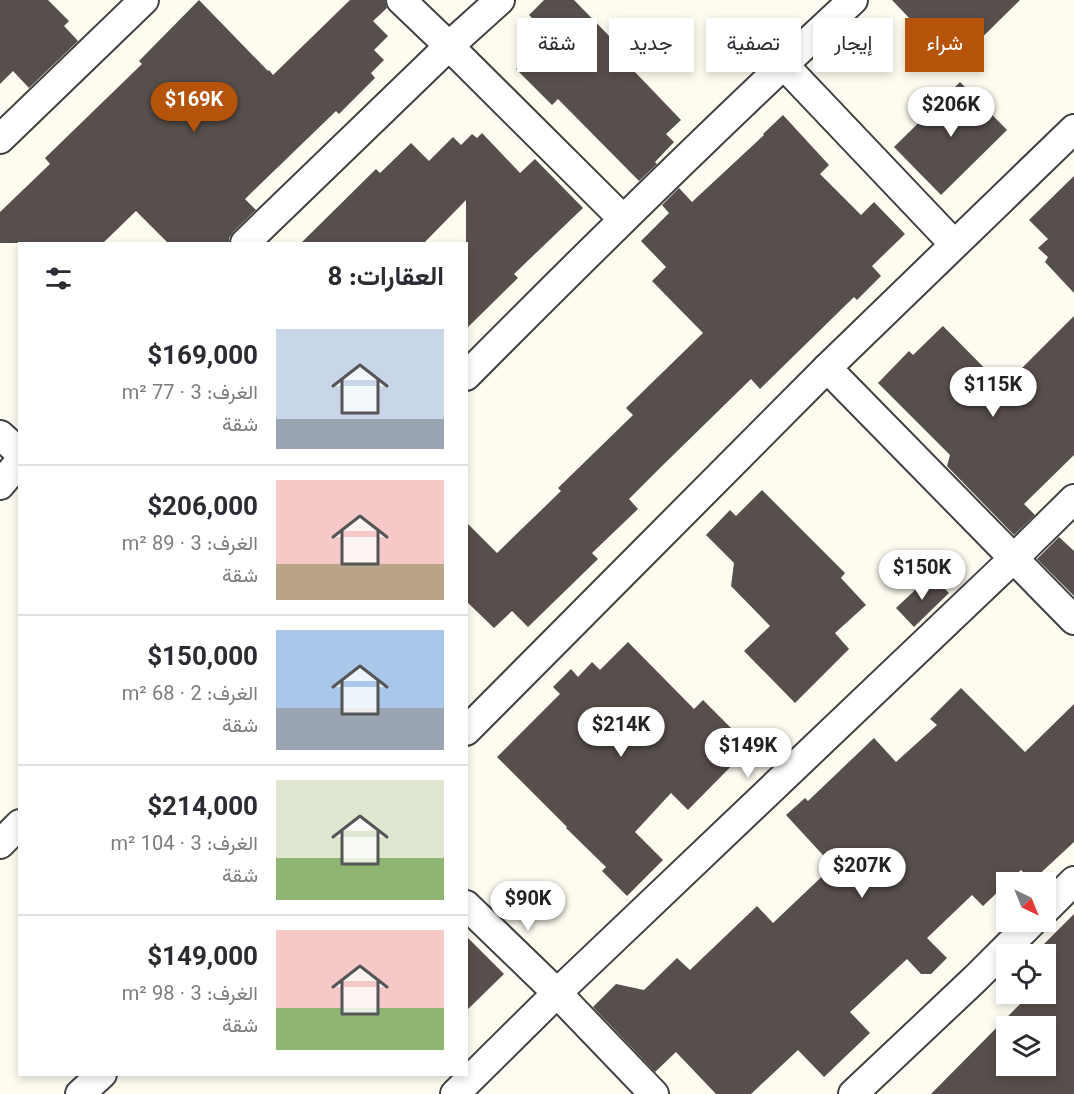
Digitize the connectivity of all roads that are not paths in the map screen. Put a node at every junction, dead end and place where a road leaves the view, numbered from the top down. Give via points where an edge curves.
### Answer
1 (144, 0) edge
2 (401, 0) edge
3 (500, 0) edge
4 (853, 0) edge
5 (449, 46) junction
6 (801, 48) edge
7 (775, 72) edge
8 (791, 72) edge
9 (1074, 129) edge
10 (0, 139) edge
11 (623, 219) junction
12 (246, 242) edge
13 (954, 244) junction
14 (827, 368) junction
15 (468, 374) edge
16 (0, 435) edge
17 (18, 451) edge
18 (18, 463) edge
19 (0, 485) edge
20 (1074, 499) edge
21 (1013, 559) junction
22 (1074, 620) edge
23 (468, 729) edge
24 (18, 826) edge
25 (0, 844) edge
26 (1074, 881) edge
27 (1056, 899) edge
28 (468, 907) edge
29 (1022, 932) edge
30 (557, 993) junction
31 (100, 1076) edge
32 (81, 1094) edge
33 (455, 1094) edge
34 (654, 1094) edge
35 (853, 1094) edge

1 - 10 street
2 - 5 street
3 - 5 street
4 - 6 street
5 - 11 street
5 - 12 street
7 - 11 street
8 - 13 street
9 - 13 street
11 - 15 street
13 - 14 street
14 - 21 street
14 - 23 street
16 - 17 street
18 - 19 street
20 - 21 street
21 - 22 street
21 - 30 street
24 - 25 street
26 - 27 street
28 - 30 street
29 - 35 street
30 - 33 street
30 - 34 street
31 - 32 street

